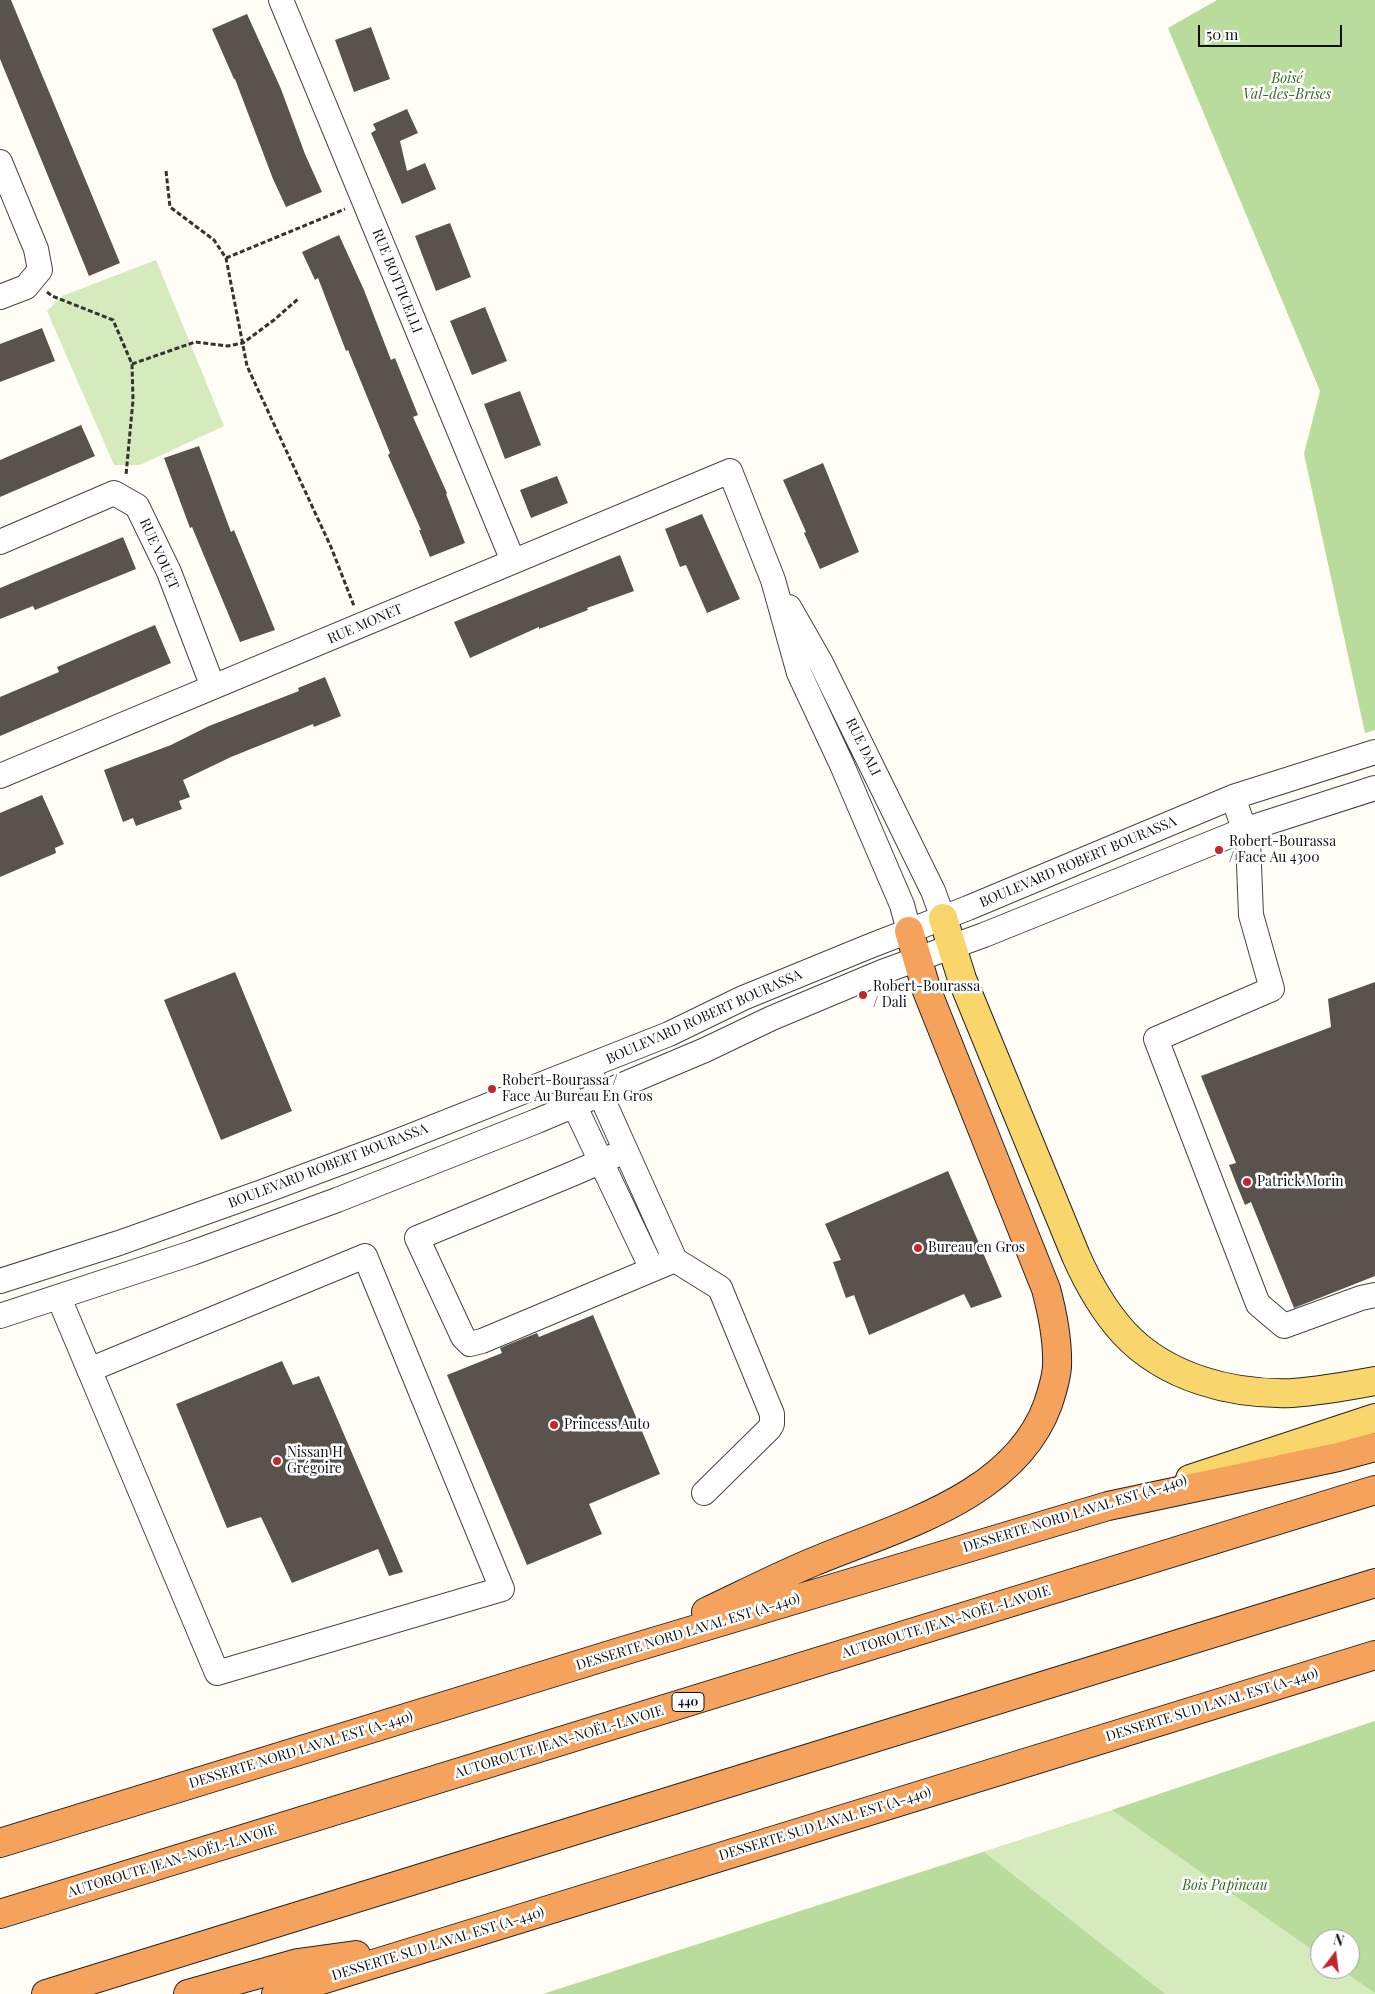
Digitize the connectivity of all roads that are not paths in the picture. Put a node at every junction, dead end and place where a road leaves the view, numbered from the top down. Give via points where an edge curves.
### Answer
1 (281, 0) edge
2 (0, 162) edge
3 (0, 297) edge
4 (730, 471) joint
5 (0, 542) edge
6 (514, 561) junction
7 (773, 580) junction
8 (213, 687) junction
9 (1375, 752) edge
10 (0, 776) edge
11 (1375, 788) edge
12 (1233, 797) junction
13 (1244, 830) junction
14 (943, 918) junction
15 (909, 931) junction
16 (952, 946) junction
17 (917, 958) junction
18 (588, 1067) junction
19 (561, 1077) junction
20 (600, 1093) junction
21 (574, 1104) junction
22 (625, 1151) junction
23 (601, 1161) junction
24 (675, 1260) junction
25 (652, 1269) junction
26 (0, 1281) edge
27 (1375, 1295) edge
28 (59, 1298) junction
29 (0, 1316) edge
30 (89, 1370) junction
31 (1375, 1381) edge
32 (1375, 1418) edge
33 (1375, 1447) edge
34 (1375, 1490) edge
35 (704, 1493) dead end
36 (1108, 1506) junction
37 (1375, 1583) edge
38 (622, 1651) junction
39 (1375, 1654) edge
40 (0, 1843) edge
41 (0, 1914) edge
42 (442, 1942) junction
43 (46, 1994) edge
44 (188, 1994) edge
45 (276, 1994) edge

1 - 6 street, RUE BOTTICELLI
2 - 3 street via 36,249 40,270 26,286
4 - 6 street, RUE MONET
4 - 7 street, RUE DALI
5 - 8 street, RUE VOUET via 114,493 137,506 169,572
6 - 8 street, RUE MONET
7 - 14 street, RUE DALI via 821,663 933,891
7 - 15 street, RUE DALI via 799,674 902,905
8 - 10 street, RUE MONET
9 - 12 street, BOULEVARD ROBERT BOURASSA
11 - 13 street, BOULEVARD ROBERT BOURASSA
12 - 13 street
12 - 14 street, BOULEVARD ROBERT BOURASSA
13 - 16 street, BOULEVARD ROBERT BOURASSA
13 - 27 street via 1248,840 1251,915 1272,989 1156,1040 1258,1304 1284,1326
14 - 15 street, BOULEVARD ROBERT BOURASSA
14 - 16 main road
15 - 17 highway
15 - 18 street, BOULEVARD ROBERT BOURASSA via 743,998 669,1034
16 - 17 street, BOULEVARD ROBERT BOURASSA
16 - 31 main road via 962,979 1076,1256 1098,1298 1125,1334 1173,1369 1205,1382 1235,1389 1292,1393
17 - 20 street, BOULEVARD ROBERT BOURASSA
17 - 38 highway via 927,991 1046,1289 1057,1352 1054,1383 1044,1412 1035,1431 1013,1460 967,1494
18 - 19 street, BOULEVARD ROBERT BOURASSA
18 - 20 street
19 - 21 street
19 - 26 street, BOULEVARD ROBERT BOURASSA via 262,1192
20 - 21 street, BOULEVARD ROBERT BOURASSA
20 - 22 street
21 - 23 street
21 - 28 street, BOULEVARD ROBERT BOURASSA via 338,1200
22 - 23 street
22 - 24 street
23 - 25 street
23 - 25 street via 418,1238 462,1337 470,1344 482,1341
24 - 25 street
24 - 35 street via 720,1288 773,1420 769,1429
28 - 29 street, BOULEVARD ROBERT BOURASSA
28 - 30 street
30 - 30 street via 216,1673 502,1590 365,1256
32 - 36 main road, DESSERTE NORD LAVAL EST (A-440)
33 - 36 highway
34 - 41 highway, AUTOROUTE JEAN-NOËL-LAVOIE / 440
36 - 38 highway, DESSERTE NORD LAVAL EST (A-440)
37 - 43 highway
38 - 40 highway, DESSERTE NORD LAVAL EST (A-440)
39 - 42 highway, DESSERTE SUD LAVAL EST (A-440)
42 - 44 highway via 298,1963
42 - 45 highway, DESSERTE SUD LAVAL EST (A-440)

